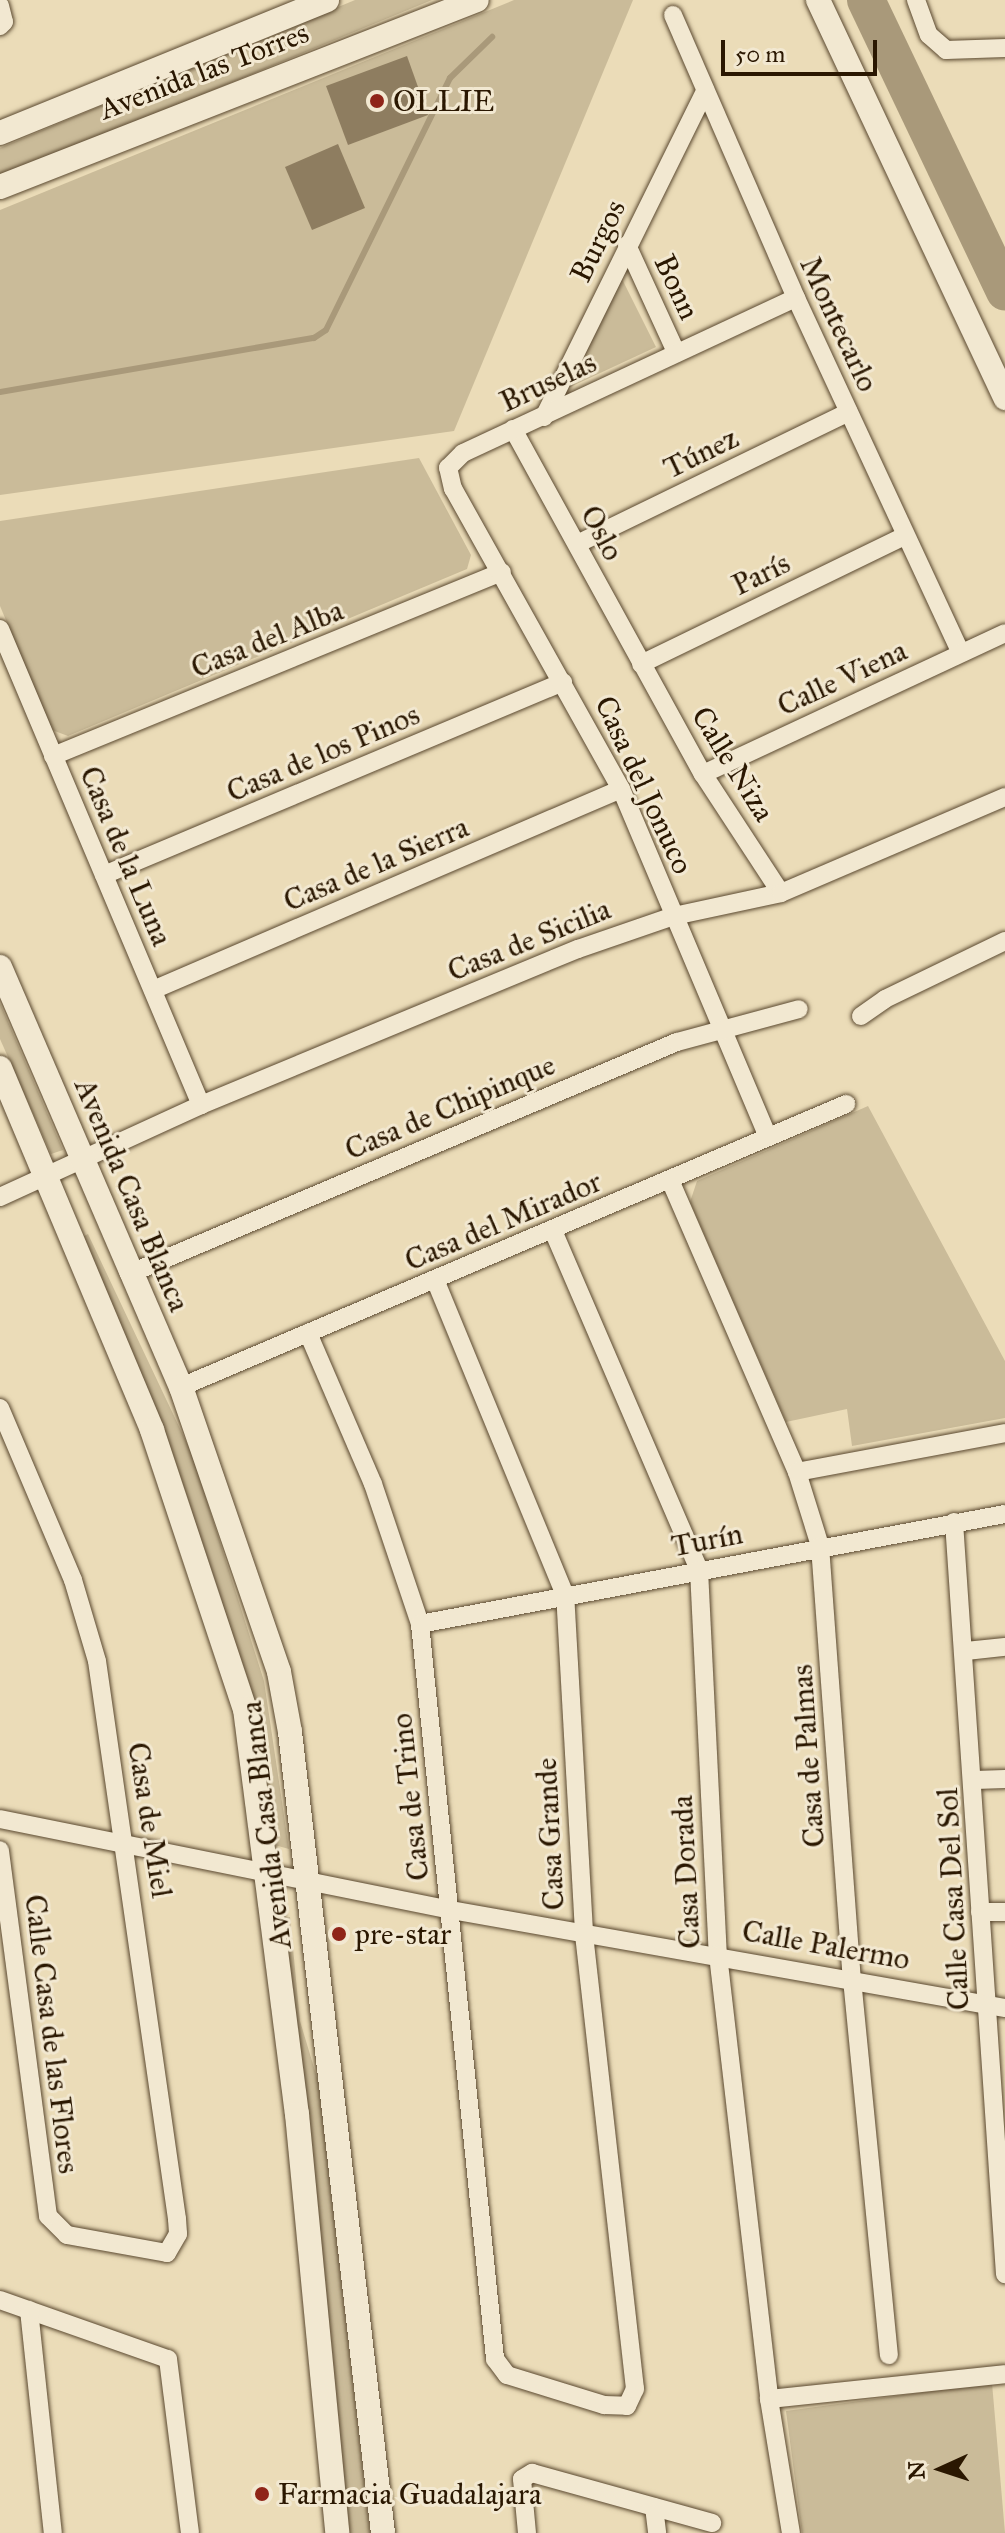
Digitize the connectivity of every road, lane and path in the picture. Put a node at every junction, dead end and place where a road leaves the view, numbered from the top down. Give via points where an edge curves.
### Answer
1 (327, 0) edge
2 (477, 0) edge
3 (818, 0) edge
4 (916, 0) edge
5 (0, 6) edge
6 (673, 15) dead end
7 (0, 26) edge
8 (1005, 48) edge
9 (705, 91) junction
10 (0, 133) edge
11 (0, 187) edge
12 (627, 245) junction
13 (796, 298) junction
14 (676, 352) junction
15 (1005, 398) edge
16 (849, 412) junction
17 (544, 417) junction
18 (513, 429) junction
19 (448, 468) joint
20 (905, 536) junction
21 (577, 544) junction
22 (502, 572) junction
23 (0, 629) edge
24 (1005, 633) edge
25 (961, 653) junction
26 (641, 664) junction
27 (563, 682) junction
28 (53, 756) junction
29 (703, 774) junction
30 (621, 789) junction
31 (1005, 797) edge
32 (104, 875) junction
33 (781, 893) junction
34 (674, 916) junction
35 (1005, 941) edge
36 (0, 967) edge
37 (153, 990) junction
38 (799, 1009) dead end
39 (861, 1016) dead end
40 (723, 1032) junction
41 (0, 1068) edge
42 (846, 1104) dead end
43 (201, 1105) junction
44 (768, 1137) junction
45 (82, 1162) junction
46 (47, 1176) junction
47 (670, 1180) junction
48 (0, 1197) edge
49 (554, 1233) junction
50 (129, 1274) junction
51 (435, 1280) junction
52 (308, 1333) junction
53 (181, 1387) junction
54 (0, 1408) edge
55 (1005, 1433) edge
56 (797, 1472) junction
57 (1005, 1514) edge
58 (954, 1522) junction
59 (820, 1546) junction
60 (699, 1570) junction
61 (565, 1595) junction
62 (420, 1624) junction
63 (1005, 1647) edge
64 (966, 1651) junction
65 (1005, 1779) edge
66 (975, 1780) junction
67 (0, 1819) edge
68 (126, 1844) junction
69 (0, 1850) edge
70 (268, 1874) junction
71 (305, 1881) junction
72 (451, 1910) junction
73 (980, 1912) junction
74 (1005, 1912) edge
75 (584, 1932) junction
76 (718, 1955) junction
77 (852, 1979) junction
78 (985, 2001) junction
79 (1005, 2008) edge
80 (52, 2224) joint
81 (1005, 2274) edge
82 (0, 2300) edge
83 (29, 2310) junction
84 (889, 2355) dead end
85 (1005, 2374) edge
86 (769, 2399) junction
87 (627, 2406) joint
88 (654, 2507) junction
89 (712, 2523) dead end
90 (53, 2533) edge
91 (190, 2533) edge
92 (337, 2533) edge
93 (383, 2533) edge
94 (527, 2533) edge
95 (657, 2533) edge
96 (791, 2533) edge

1 - 10 street, Avenida las Torres
2 - 11 street, Avenida las Torres
3 - 15 street
4 - 8 street via 929,35 946,50
5 - 7 street
6 - 9 street, Montecarlo
9 - 12 street, Burgos
9 - 13 street, Montecarlo
12 - 14 street, Bonn
12 - 17 street, Burgos
13 - 14 street, Bruselas
13 - 16 street, Montecarlo
14 - 17 street, Bruselas
16 - 20 street, Montecarlo
16 - 21 street, Túnez
17 - 18 street, Bruselas
18 - 19 street, Bruselas via 463,453
18 - 21 street, Oslo
19 - 22 street, Casa del Jonuco via 453,489
20 - 25 street, Montecarlo
20 - 26 street, París
21 - 26 street, Oslo
22 - 27 street, Casa del Jonuco
22 - 28 street, Casa del Alba
23 - 28 street, Casa de la Luna
24 - 25 street, Calle Viena
25 - 29 street, Calle Viena
26 - 29 street, Calle Niza
27 - 30 street, Casa del Jonuco
27 - 32 street, Casa de los Pinos
28 - 32 street, Casa de la Luna
29 - 33 street, Calle Niza
30 - 34 street, Casa del Jonuco
30 - 37 street, Casa de la Sierra
31 - 33 street, Casa de Sicilia
32 - 37 street, Casa de la Luna
33 - 34 street, Casa de Sicilia
34 - 40 street, Casa del Jonuco
34 - 43 street, Casa de Sicilia via 578,949
35 - 39 street
36 - 45 street, Avenida Casa Blanca
37 - 43 street, Casa de la Luna
38 - 40 street, Casa de Chipinque
40 - 44 street, Casa del Jonuco
40 - 50 street, Casa de Chipinque via 677,1042
41 - 46 street, Avenida Casa Blanca
42 - 44 street, Casa del Mirador
43 - 45 street, Casa de Sicilia
44 - 47 street, Casa del Mirador
45 - 46 street, Casa de Sicilia
45 - 50 street, Avenida Casa Blanca
46 - 48 street, Casa de Sicilia
46 - 70 street, Avenida Casa Blanca via 152,1430 238,1682
47 - 49 street, Casa del Mirador
47 - 56 street, Casa de Palmas
49 - 51 street, Casa del Mirador
49 - 60 street, Casa Dorada
50 - 53 street, Avenida Casa Blanca
51 - 52 street, Casa del Mirador
51 - 61 street, Casa Grande
52 - 53 street, Casa del Mirador
52 - 62 street, Casa de Trino via 373,1484
53 - 71 street, Avenida Casa Blanca via 272,1643 290,1732
54 - 68 street, Casa de Miel via 73,1580 97,1661
55 - 56 street
56 - 59 street, Casa de Palmas
57 - 58 street, Turín
58 - 59 street, Turín
58 - 64 street, Calle Casa Del Sol
59 - 60 street, Turín
59 - 77 street, Casa de Palmas
60 - 61 street, Turín
60 - 76 street, Casa Dorada
61 - 62 street, Turín
61 - 75 street, Casa Grande
62 - 72 street, Casa de Trino
63 - 64 street
64 - 66 street, Calle Casa Del Sol
65 - 66 street
66 - 73 street, Calle Casa Del Sol
67 - 68 street, Calle Palermo
68 - 70 street, Calle Palermo
68 - 80 street, Casa de Miel via 178,2234 167,2253 67,2235
69 - 80 street, Calle Casa de las Flores
70 - 71 street, Calle Palermo
70 - 92 street, Avenida Casa Blanca
71 - 72 street, Calle Palermo
71 - 93 street, Avenida Casa Blanca
72 - 75 street, Calle Palermo
72 - 87 street, Casa de Trino via 499,2370 604,2405
73 - 74 street
73 - 78 street, Calle Casa Del Sol
75 - 76 street, Calle Palermo
75 - 87 street, Casa Grande via 635,2389
76 - 77 street, Calle Palermo
76 - 86 street, Casa Dorada
77 - 78 street, Calle Palermo
77 - 84 street, Casa de Palmas
78 - 79 street, Calle Palermo
78 - 81 street, Calle Casa Del Sol
82 - 83 street
83 - 90 street
83 - 91 street via 168,2359
85 - 86 street
86 - 96 street, Casa Dorada
88 - 89 street
88 - 94 street via 532,2473 524,2476
88 - 95 street

